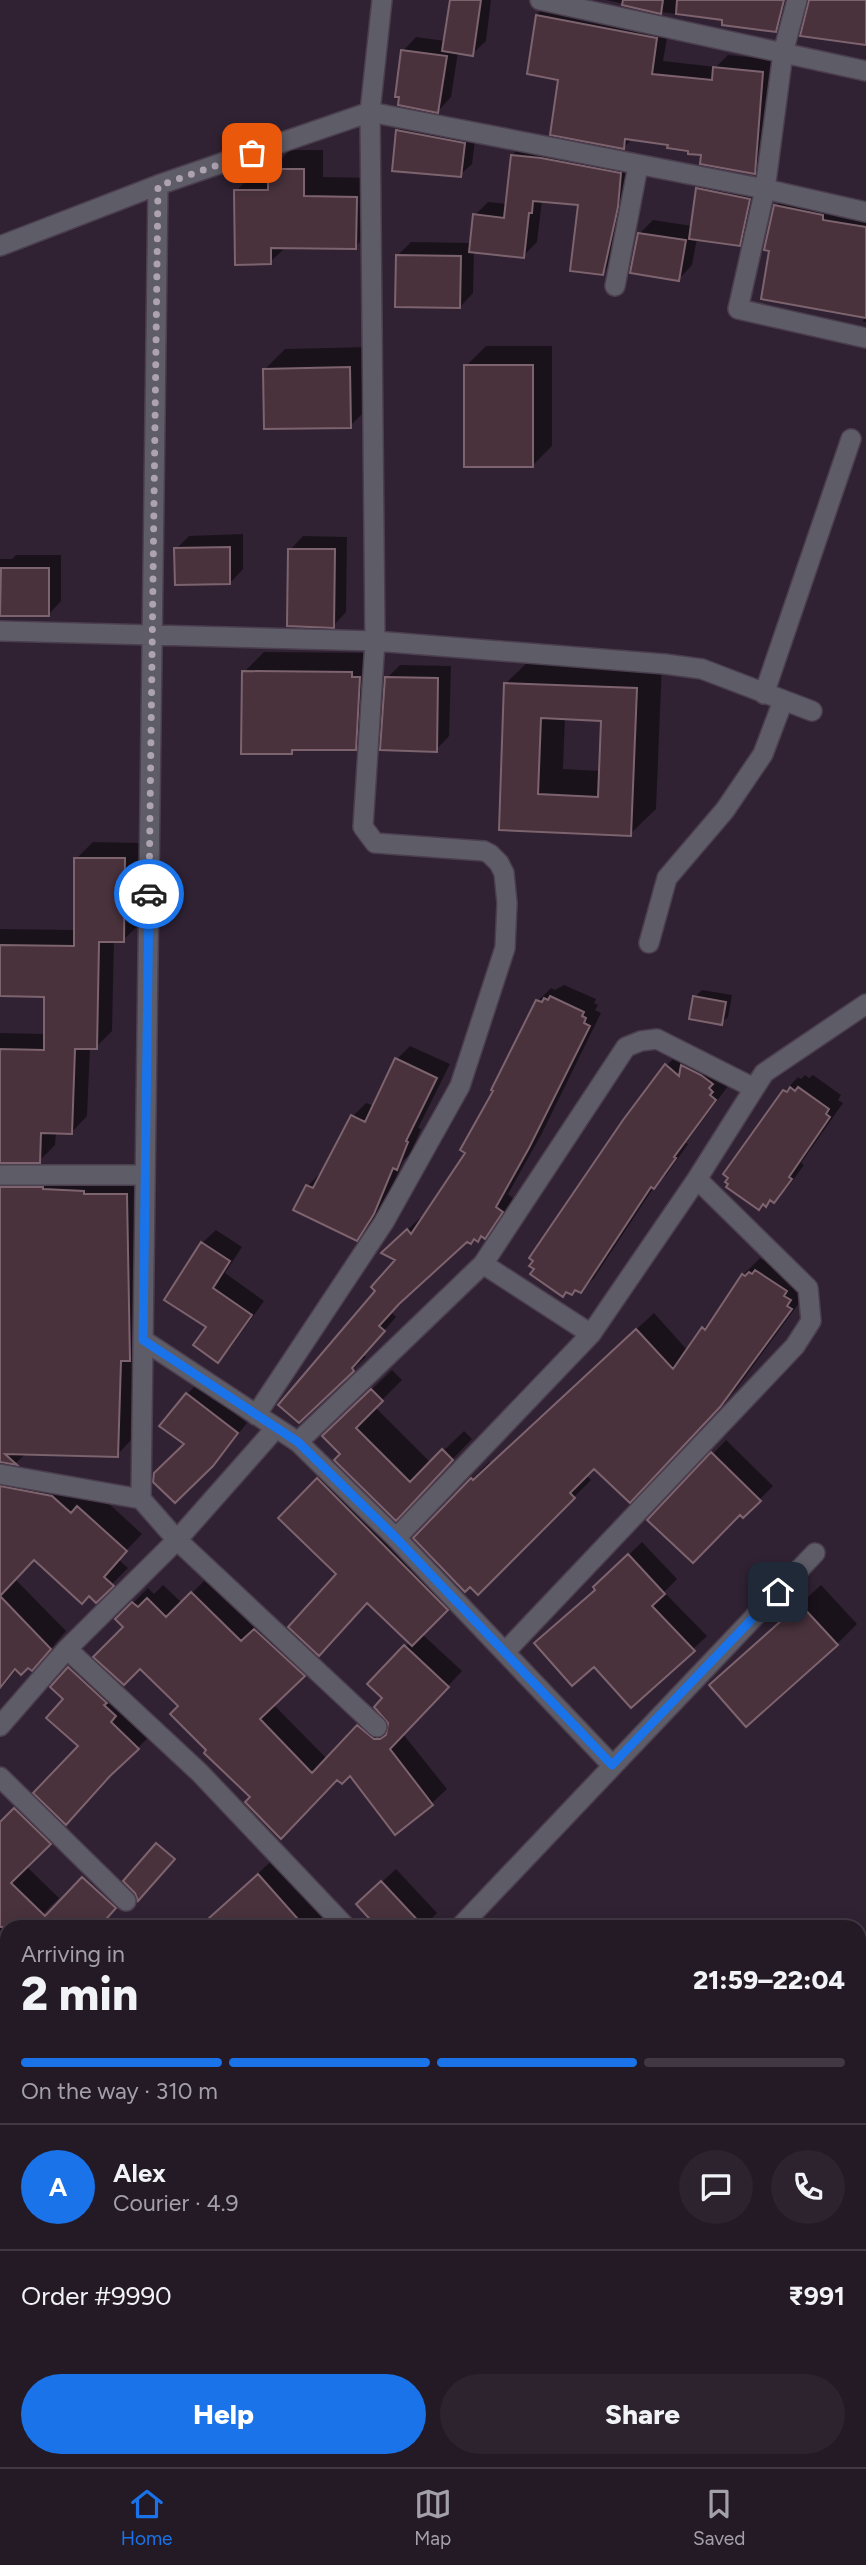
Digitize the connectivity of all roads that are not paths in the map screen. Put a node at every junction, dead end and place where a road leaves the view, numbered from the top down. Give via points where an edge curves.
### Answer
1 (382, 0) edge
2 (540, 0) edge
3 (797, 0) edge
4 (783, 53) junction
5 (866, 71) edge
6 (370, 112) junction
7 (638, 166) junction
8 (158, 186) junction
9 (765, 189) junction
10 (866, 212) edge
11 (0, 246) edge
12 (615, 286) dead end
13 (866, 338) edge
14 (852, 439) dead end
15 (0, 631) edge
16 (152, 635) junction
17 (375, 641) junction
18 (764, 694) junction
19 (783, 701) junction
20 (812, 711) dead end
21 (649, 943) dead end
22 (866, 1004) edge
23 (754, 1088) junction
24 (0, 1175) edge
25 (145, 1175) junction
26 (697, 1180) junction
27 (483, 1264) junction
28 (592, 1334) junction
29 (143, 1340) junction
30 (256, 1415) junction
31 (276, 1428) junction
32 (298, 1442) junction
33 (0, 1474) edge
34 (141, 1499) junction
35 (396, 1538) junction
36 (177, 1540) junction
37 (816, 1553) dead end
38 (67, 1649) junction
39 (505, 1652) junction
40 (0, 1725) edge
41 (377, 1727) dead end
42 (612, 1765) junction
43 (0, 1777) edge
44 (126, 1901) dead end
45 (339, 1920) edge
46 (467, 1920) edge

1 - 6 street
2 - 4 street
3 - 4 street
4 - 5 street
4 - 9 street
6 - 7 street
6 - 8 street
6 - 17 street
7 - 9 street
7 - 12 street
8 - 11 street
8 - 16 street
9 - 10 street
9 - 13 street via 738,309
14 - 18 street
15 - 16 street
16 - 17 street
16 - 25 street
17 - 18 street via 702,669
17 - 30 street via 363,827 375,843 490,853 503,873 505,948 460,1086 384,1222
18 - 19 street
19 - 20 street
19 - 21 street via 763,754 725,810 667,878
22 - 23 street via 764,1073
23 - 26 street
23 - 27 street via 657,1040 626,1047
24 - 25 street
25 - 29 street
26 - 28 street
26 - 39 street via 808,1288 811,1321 795,1346
27 - 28 street
27 - 32 street
28 - 35 street
29 - 30 street
29 - 34 street
30 - 31 street
31 - 32 street
31 - 36 street
32 - 35 street
33 - 34 street
34 - 36 street
35 - 39 street
36 - 38 street
36 - 41 street
37 - 42 street
38 - 40 street
38 - 45 street via 200,1773
39 - 42 street
42 - 46 street
43 - 44 street

